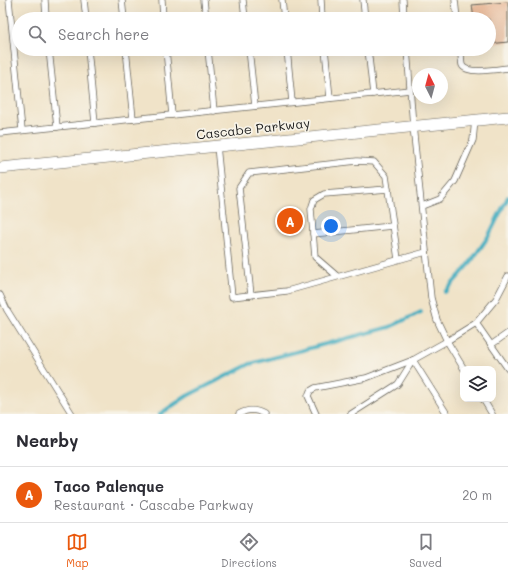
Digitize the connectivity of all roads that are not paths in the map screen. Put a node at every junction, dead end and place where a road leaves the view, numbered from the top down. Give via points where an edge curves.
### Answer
1 (9, 0) edge
2 (45, 0) edge
3 (84, 0) edge
4 (122, 0) edge
5 (162, 0) edge
6 (204, 0) edge
7 (243, 0) edge
8 (282, 0) edge
9 (320, 0) edge
10 (363, 0) edge
11 (403, 0) edge
12 (455, 0) edge
13 (46, 12) edge
14 (85, 12) edge
15 (123, 12) edge
16 (163, 12) edge
17 (205, 12) edge
18 (244, 12) edge
19 (283, 12) edge
20 (321, 12) edge
21 (364, 12) edge
22 (404, 12) edge
23 (456, 12) edge
24 (12, 30) edge
25 (15, 56) edge
26 (50, 56) edge
27 (89, 56) edge
28 (127, 56) edge
29 (167, 56) edge
30 (209, 56) edge
31 (250, 56) edge
32 (288, 56) edge
33 (326, 56) edge
34 (369, 56) edge
35 (408, 56) edge
36 (461, 56) edge
37 (508, 68) edge
38 (410, 90) junction
39 (373, 94) junction
40 (330, 98) junction
41 (292, 102) junction
42 (255, 106) junction
43 (214, 111) junction
44 (172, 115) junction
45 (508, 117) edge
46 (133, 119) junction
47 (475, 120) junction
48 (95, 123) junction
49 (413, 126) junction
50 (57, 127) junction
51 (22, 130) junction
52 (0, 133) edge
53 (217, 146) junction
54 (0, 168) edge
55 (388, 189) junction
56 (422, 206) junction
57 (392, 226) junction
58 (313, 234) junction
59 (426, 252) junction
60 (398, 259) junction
61 (337, 276) junction
62 (508, 276) edge
63 (0, 295) edge
64 (251, 295) junction
65 (476, 323) junction
66 (508, 333) edge
67 (447, 341) junction
68 (491, 345) junction
69 (413, 360) junction
70 (462, 366) edge
71 (508, 369) edge
72 (485, 402) edge
73 (72, 414) edge
74 (239, 414) edge
75 (264, 414) edge
76 (316, 414) edge
77 (351, 414) edge
78 (446, 414) edge
79 (492, 414) edge

1 - 24 lane
2 - 13 lane
3 - 14 lane
4 - 15 lane
5 - 16 lane
6 - 17 lane
7 - 18 lane
8 - 19 lane
9 - 20 lane
10 - 21 lane
11 - 22 lane
12 - 23 lane
25 - 51 lane
26 - 50 lane
27 - 48 lane
28 - 46 lane
29 - 44 lane
30 - 43 lane
31 - 42 lane
32 - 41 lane
33 - 40 lane
34 - 39 lane
35 - 38 lane
36 - 37 lane via 464,68 474,71
38 - 39 lane
38 - 49 lane
39 - 40 lane
40 - 41 lane
41 - 42 lane
42 - 43 lane
43 - 44 lane
44 - 46 lane
45 - 47 street, Cascabe Parkway
46 - 48 lane
47 - 49 street, Cascabe Parkway
47 - 56 lane via 473,140 455,181 440,199
48 - 50 lane
49 - 53 street, Cascabe Parkway
49 - 56 lane
50 - 51 lane
51 - 52 lane
53 - 54 street, Cascabe Parkway
53 - 64 lane via 232,297
55 - 57 lane
55 - 58 lane via 324,194 314,200 311,209
55 - 64 lane via 386,176 374,162 357,161 249,173 239,188
56 - 59 lane
57 - 58 lane
57 - 60 lane
58 - 61 lane via 315,257
59 - 60 lane
59 - 67 lane via 431,298 437,320
60 - 61 lane
61 - 64 lane via 287,291
62 - 65 lane via 496,299
63 - 73 lane
65 - 67 lane
65 - 68 lane
66 - 68 lane
67 - 69 lane
67 - 70 lane
68 - 71 lane
69 - 76 lane via 366,378 315,388 308,396
69 - 77 lane via 398,384
69 - 78 lane
72 - 79 lane
74 - 75 lane via 256,410

